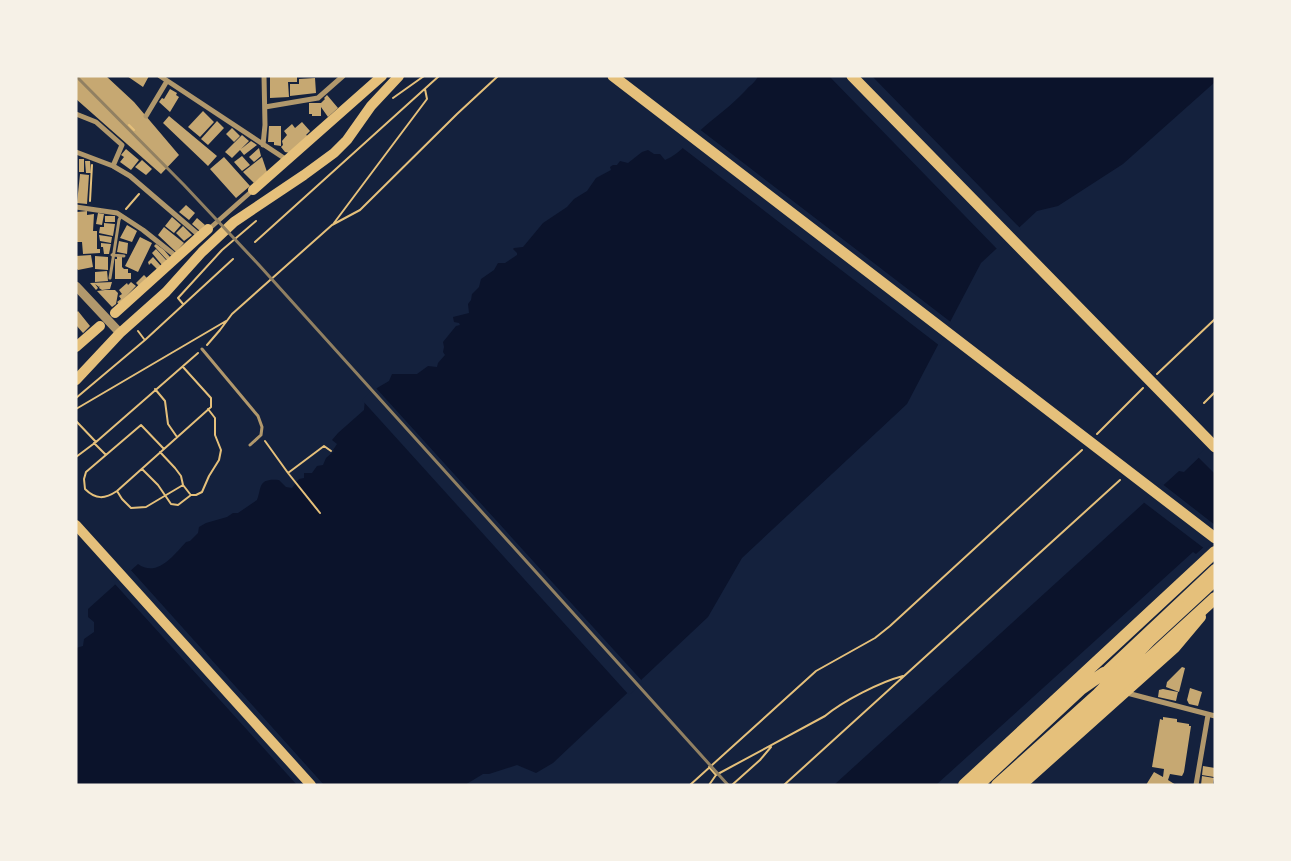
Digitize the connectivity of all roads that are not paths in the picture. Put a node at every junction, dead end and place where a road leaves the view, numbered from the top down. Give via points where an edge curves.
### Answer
1 (160, 76) edge
2 (264, 76) edge
3 (343, 76) edge
4 (382, 76) edge
5 (399, 76) edge
6 (613, 76) edge
7 (852, 76) edge
8 (167, 79) edge
9 (265, 106) junction
10 (76, 114) edge
11 (146, 116) dead end
12 (263, 145) junction
13 (76, 152) edge
14 (287, 160) junction
15 (113, 166) junction
16 (253, 190) joint
17 (76, 206) edge
18 (121, 216) junction
19 (204, 232) junction
20 (112, 255) junction
21 (124, 256) dead end
22 (177, 257) junction
23 (110, 278) dead end
24 (76, 286) edge
25 (115, 313) dead end
26 (100, 326) dead end
27 (120, 333) junction
28 (76, 347) edge
29 (202, 349) road end
30 (76, 380) edge
31 (250, 446) dead end
32 (1215, 447) edge
33 (76, 525) edge
34 (1215, 538) edge
35 (1215, 552) edge
36 (1215, 569) edge
37 (1215, 580) edge
38 (1215, 600) edge
39 (1104, 673) junction
40 (1127, 693) junction
41 (1208, 715) junction
42 (1215, 716) edge
43 (310, 785) edge
44 (964, 785) edge
45 (978, 785) edge
46 (985, 785) edge
47 (997, 785) edge
48 (1011, 785) edge
49 (1022, 785) edge
50 (1196, 785) edge

1 - 8 street
2 - 9 street
3 - 9 street via 318,98
4 - 14 main road
5 - 27 main road via 334,153 234,222 166,292
6 - 34 highway
7 - 32 highway
8 - 11 street
8 - 12 street
9 - 12 street
10 - 15 street via 96,122 123,143
12 - 14 street
13 - 15 street
14 - 16 main road
15 - 19 street
16 - 19 street
17 - 18 street
18 - 20 lane
18 - 22 street
19 - 22 main road
20 - 21 lane
20 - 23 lane
22 - 25 main road
24 - 27 street
26 - 28 main road
27 - 30 main road
29 - 31 lane via 258,416 261,435
33 - 43 main road
35 - 44 highway
36 - 39 main road
37 - 47 highway via 1098,694
38 - 40 main road via 1175,648
38 - 48 highway
39 - 45 highway via 1081,689
39 - 46 main road
40 - 41 street
40 - 49 main road
41 - 42 street
41 - 50 street

